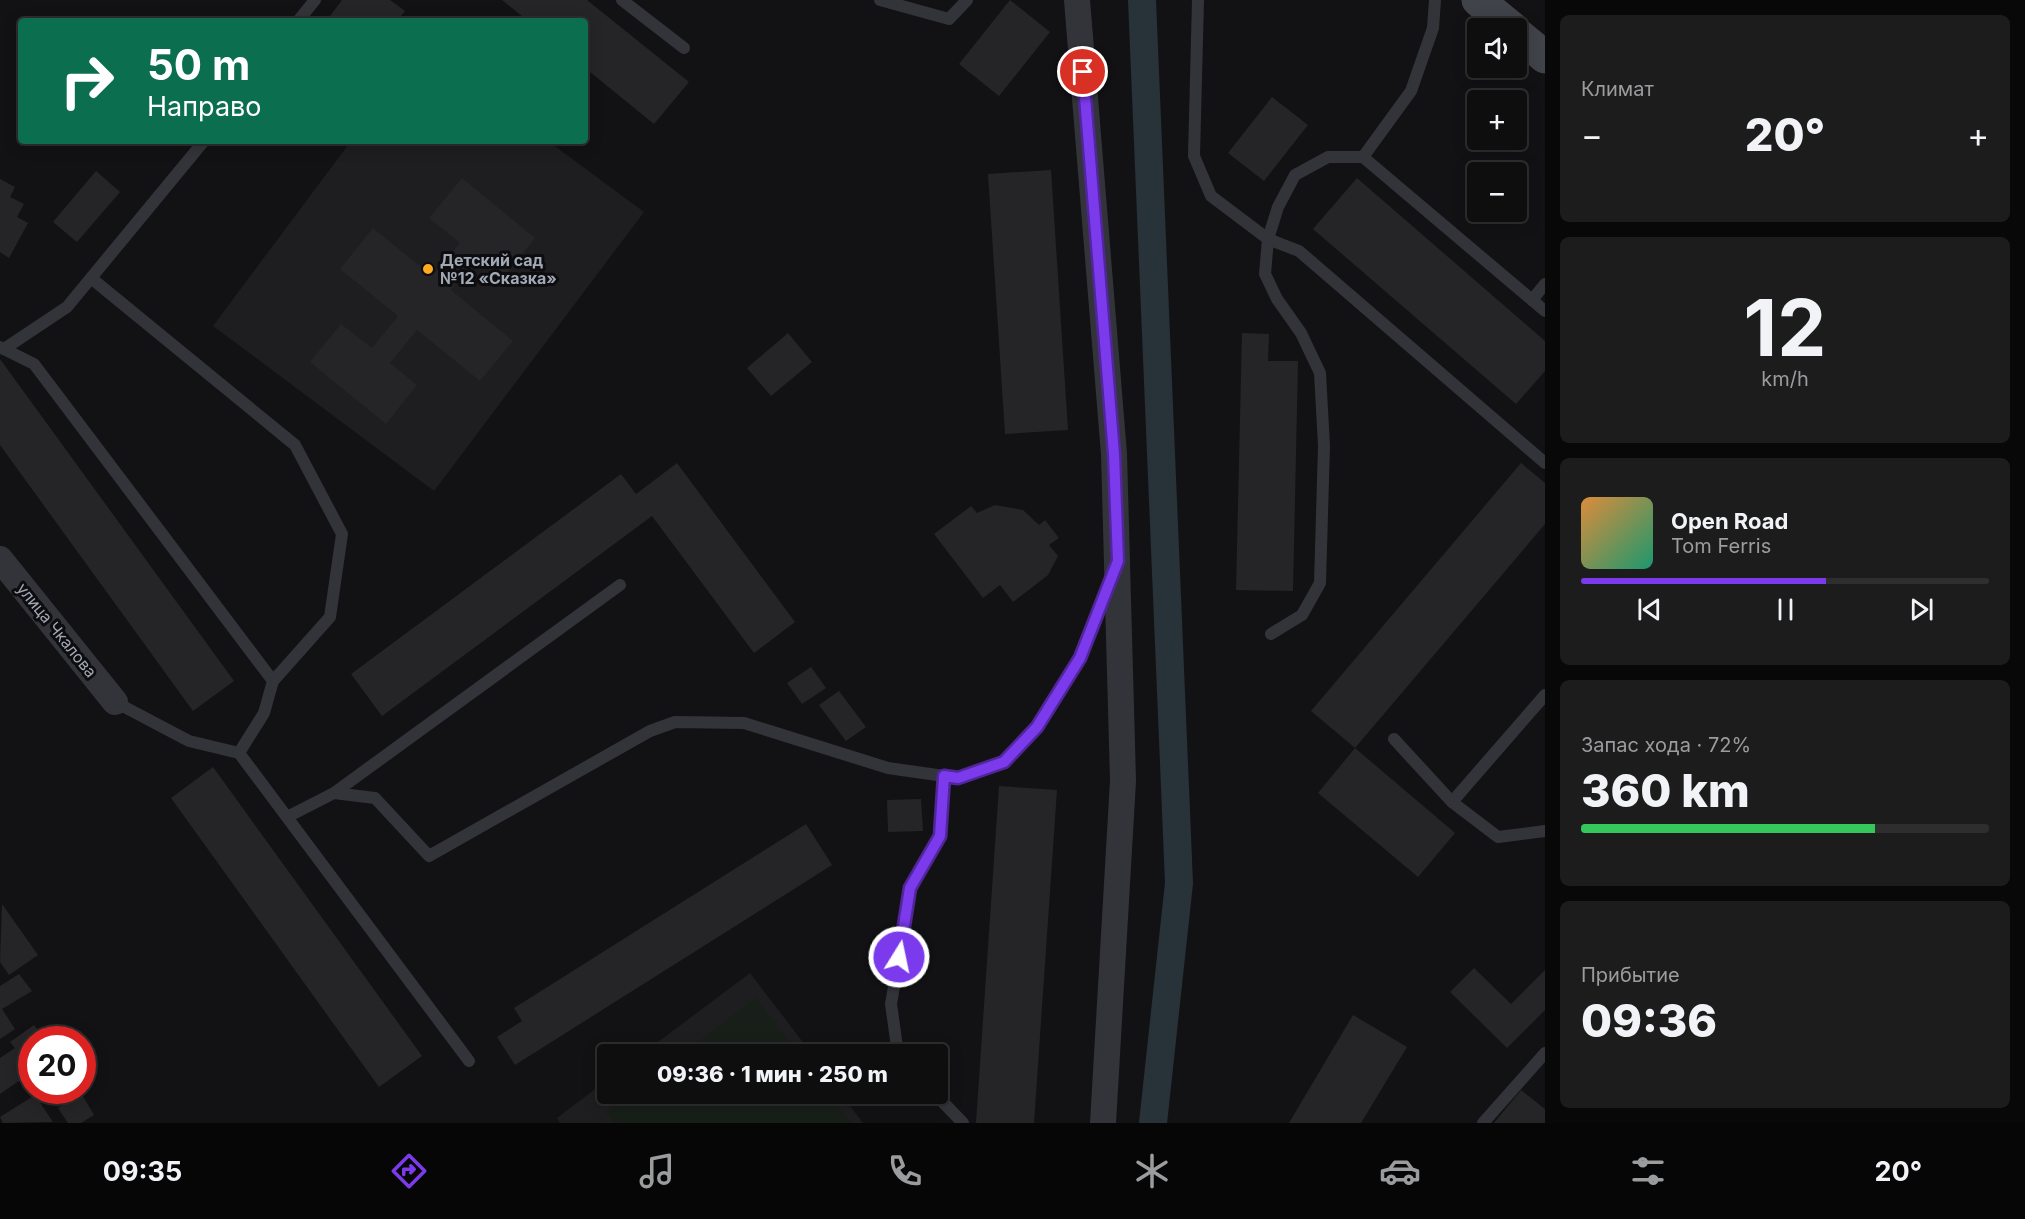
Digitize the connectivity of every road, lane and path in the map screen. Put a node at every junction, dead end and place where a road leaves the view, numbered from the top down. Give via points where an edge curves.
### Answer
1 (315, 0) edge
2 (622, 0) edge
3 (880, 0) edge
4 (967, 0) edge
5 (1077, 0) edge
6 (1198, 0) edge
7 (1436, 0) edge
8 (1478, 0) edge
9 (300, 18) edge
10 (1500, 18) edge
11 (1527, 42) edge
12 (684, 48) dead end
13 (1545, 57) edge
14 (202, 144) edge
15 (1363, 157) junction
16 (1268, 239) junction
17 (91, 278) junction
18 (1545, 284) edge
19 (1532, 300) junction
20 (1545, 311) edge
21 (2, 348) edge
22 (1545, 463) edge
23 (0, 559) edge
24 (1118, 561) junction
25 (620, 585) dead end
26 (1271, 634) dead end
27 (273, 681) junction
28 (1545, 695) edge
29 (115, 702) joint
30 (1394, 739) dead end
31 (239, 753) junction
32 (944, 776) junction
33 (334, 793) junction
34 (1452, 802) junction
35 (287, 817) junction
36 (1545, 831) edge
37 (897, 1044) edge
38 (1545, 1053) edge
39 (469, 1061) dead end
40 (945, 1104) edge
41 (963, 1123) edge
42 (1103, 1123) edge
43 (1483, 1123) edge

1 - 9 lane
2 - 12 lane
3 - 4 lane via 949,19
5 - 24 street via 1114,454
6 - 16 lane via 1194,156 1211,196
7 - 15 lane via 1433,28 1411,91
8 - 10 main road
11 - 13 main road
14 - 17 lane
15 - 16 lane via 1328,157 1295,175 1278,207
15 - 19 lane
16 - 22 lane via 1299,251
16 - 26 lane via 1265,274 1320,373 1324,446 1320,583 1302,615
17 - 21 lane via 67,307
17 - 27 lane via 295,445 342,534 330,617
18 - 19 lane
19 - 20 lane
21 - 27 lane via 34,364
23 - 29 street, улица Чкалова
24 - 32 lane via 1080,658 1037,727 1004,762 958,778
24 - 42 street via 1123,781
25 - 33 lane
27 - 31 lane via 264,713
28 - 34 lane
29 - 31 lane via 189,741
30 - 34 lane
31 - 35 lane
32 - 33 lane via 888,768 744,723 675,722 650,730 429,856 375,798
32 - 37 lane via 940,836 910,888 891,1004
33 - 35 lane
34 - 36 lane via 1498,837
35 - 39 lane
38 - 43 lane
40 - 41 lane

